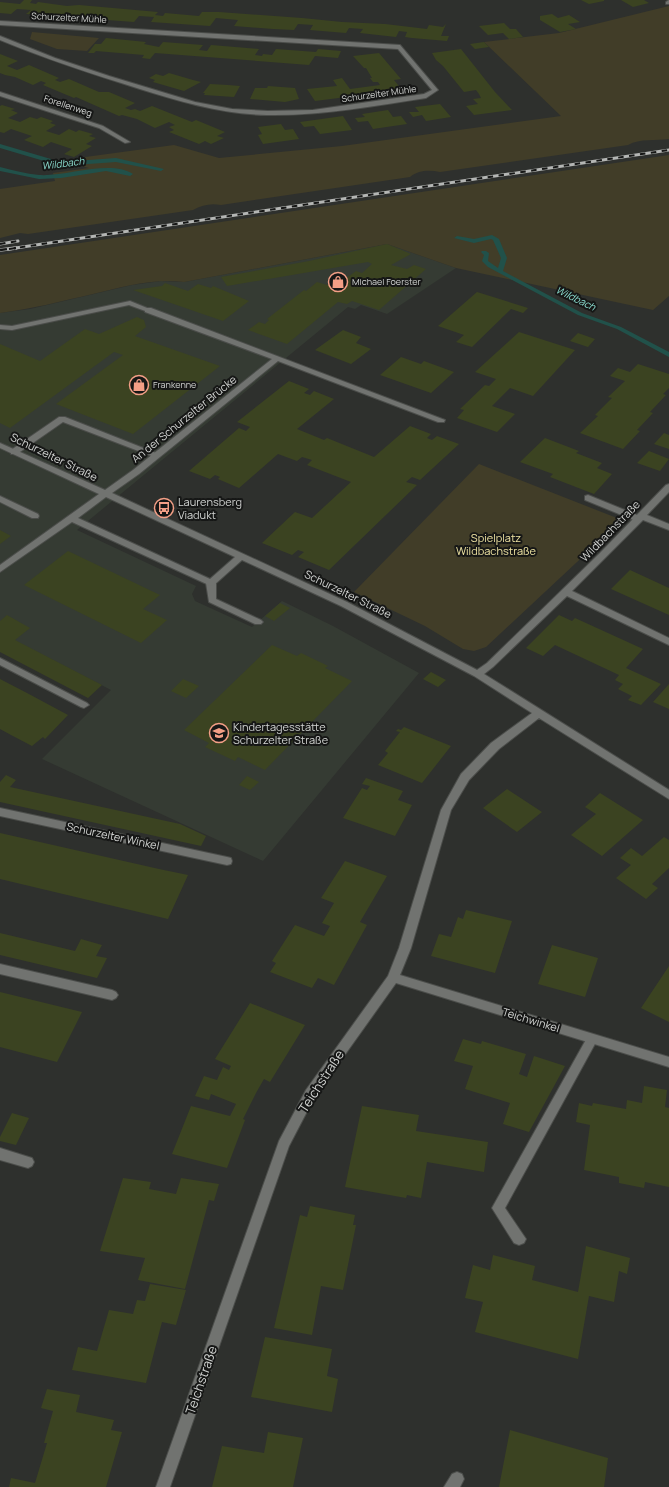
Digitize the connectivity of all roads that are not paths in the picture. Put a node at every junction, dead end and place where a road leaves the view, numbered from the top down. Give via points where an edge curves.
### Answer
1 (0, 23) edge
2 (0, 38) edge
3 (0, 94) edge
4 (127, 142) dead end
5 (0, 327) edge
6 (277, 358) junction
7 (441, 420) dead end
8 (0, 445) edge
9 (14, 452) junction
10 (157, 455) junction
11 (669, 486) edge
12 (104, 494) junction
13 (588, 498) dead end
14 (0, 499) edge
15 (35, 516) dead end
16 (641, 517) junction
17 (71, 518) junction
18 (669, 527) edge
19 (242, 556) junction
20 (0, 569) edge
21 (211, 583) junction
22 (567, 592) junction
23 (258, 622) dead end
24 (669, 642) edge
25 (0, 661) edge
26 (477, 674) junction
27 (84, 705) dead end
28 (539, 713) junction
29 (669, 795) edge
30 (0, 812) edge
31 (227, 861) dead end
32 (0, 969) edge
33 (393, 978) junction
34 (112, 995) dead end
35 (592, 1039) junction
36 (666, 1061) edge
37 (0, 1154) edge
38 (28, 1162) dead end
39 (519, 1239) dead end
40 (163, 1487) edge

1 - 2 street, Schurzelter Mühle via 400,47 435,90 426,96 305,112 222,110 194,104 80,69
3 - 4 street, Forellenweg via 101,127
5 - 6 street via 12,328 130,303
6 - 7 street
6 - 10 street, An der Schurzelter Brücke
8 - 9 street, Schurzelter Straße
9 - 10 street via 62,419
9 - 12 street, Schurzelter Straße
10 - 12 street, An der Schurzelter Brücke
11 - 16 street, Wildbachstraße
12 - 17 street
12 - 19 street, Schurzelter Straße
13 - 16 street
14 - 15 street
16 - 18 street
16 - 22 street, Wildbachstraße
17 - 20 street
17 - 21 street
19 - 21 street
19 - 26 street, Schurzelter Straße via 344,604
21 - 23 street via 212,600
22 - 24 street
22 - 26 street, Wildbachstraße via 490,665
25 - 27 street
26 - 28 street, Schurzelter Straße
28 - 29 street, Schurzelter Straße
28 - 33 street, Teichstraße via 495,746 466,777 446,810 406,948
30 - 31 street, Schurzelter Winkel
32 - 34 street
33 - 35 street, Teichwinkel
33 - 40 street, Teichstraße via 310,1094 283,1145
35 - 36 street, Teichwinkel
35 - 39 street via 498,1208
37 - 38 street

